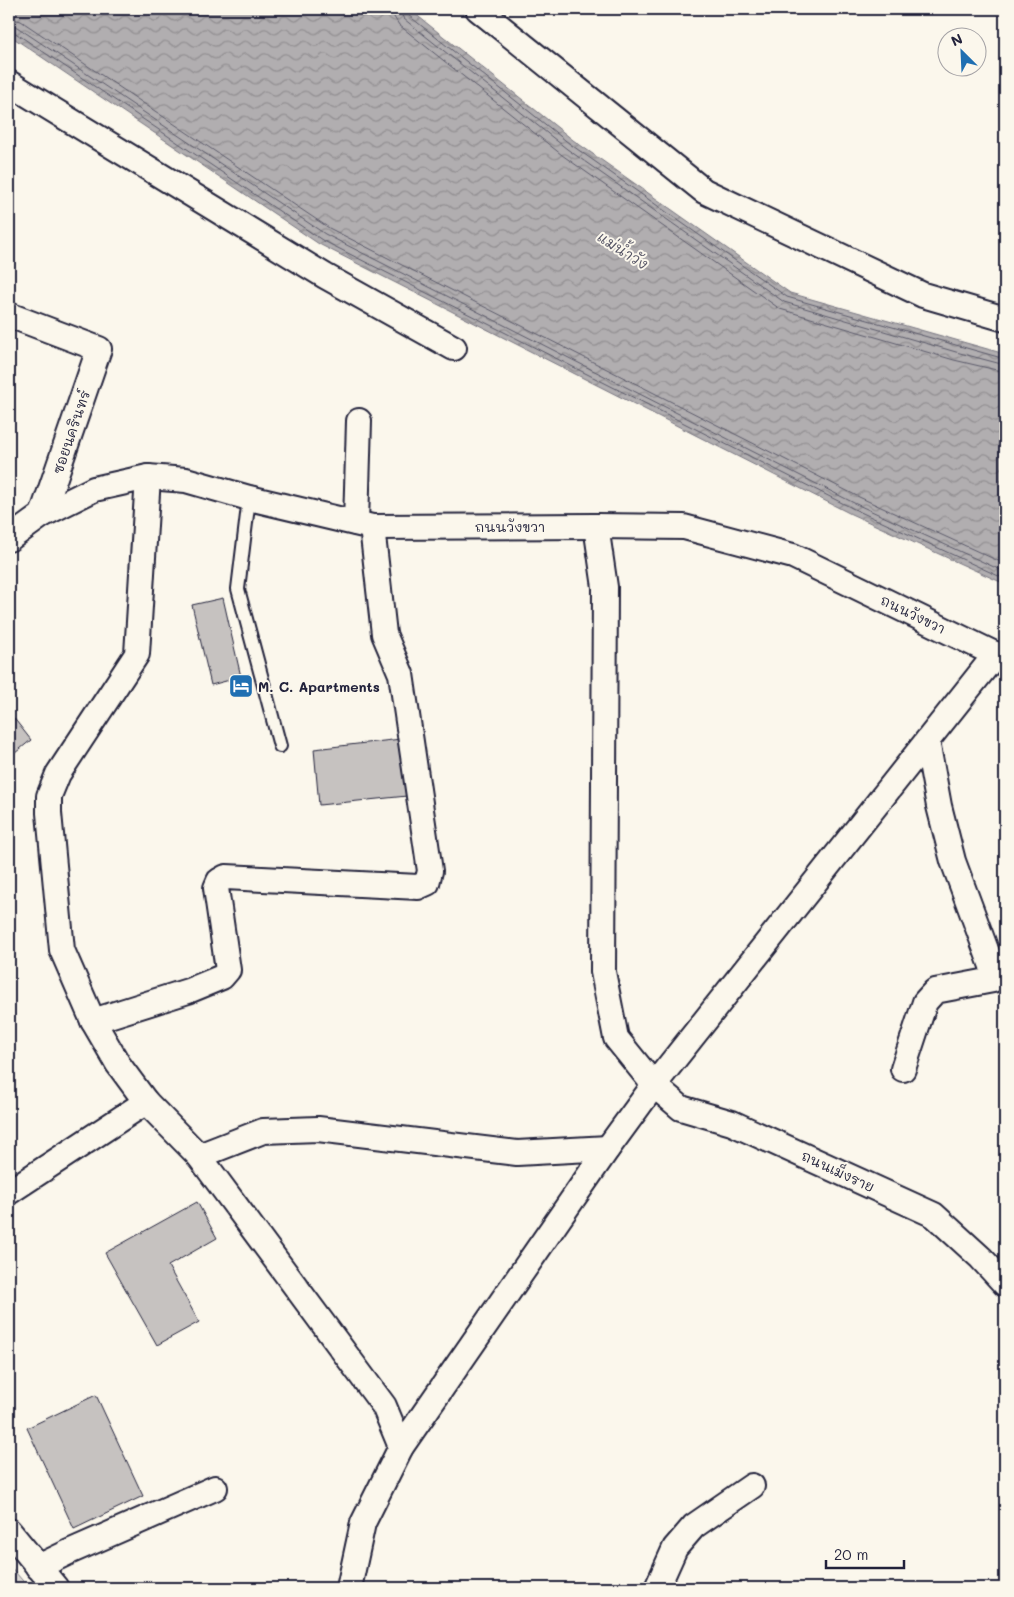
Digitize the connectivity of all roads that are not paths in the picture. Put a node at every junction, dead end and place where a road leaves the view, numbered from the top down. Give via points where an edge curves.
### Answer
1 (478, 9) edge
2 (9, 83) edge
3 (9, 315) edge
4 (1005, 319) edge
5 (454, 348) dead end
6 (359, 421) dead end
7 (148, 477) junction
8 (249, 498) junction
9 (42, 515) junction
10 (364, 525) junction
11 (596, 526) junction
12 (9, 539) edge
13 (1001, 656) edge
14 (927, 741) junction
15 (280, 746) dead end
16 (999, 980) edge
17 (93, 1021) junction
18 (903, 1069) dead end
19 (654, 1085) junction
20 (146, 1102) junction
21 (608, 1148) junction
22 (199, 1156) junction
23 (9, 1192) edge
24 (1005, 1284) edge
25 (401, 1447) junction
26 (752, 1486) dead end
27 (215, 1488) dead end
28 (9, 1531) edge
29 (38, 1567) junction
30 (56, 1588) edge
31 (349, 1588) edge
32 (657, 1588) edge

1 - 4 street via 704,191 923,295
2 - 5 street via 325,276
3 - 9 street, ซอยนครินทร์ via 99,349
6 - 10 street
7 - 8 street, ถนนวังขวา via 186,480
7 - 9 street, ถนนวังขวา via 94,489
7 - 17 street via 137,654 58,774 49,796 62,950
8 - 10 street, ถนนวังขวา
8 - 15 lane via 238,589
9 - 12 street, ถนนวังขวา
10 - 11 street, ถนนวังขวา
10 - 17 street via 384,634 402,674 430,871 427,883 418,887 226,877 216,888 228,970 222,977
11 - 13 street, ถนนวังขวา via 684,527 793,556
11 - 19 street, ถนนเม็งราย via 605,587 603,972 616,1038
13 - 14 street
14 - 16 street via 953,861
14 - 19 street
16 - 18 street via 935,991 925,1002
17 - 20 street via 118,1064
19 - 21 street
19 - 24 street, ถนนเม็งราย via 681,1108 732,1123 934,1215
20 - 22 street
20 - 23 street
21 - 22 street via 517,1154 318,1130 263,1132
21 - 25 street
22 - 25 street via 384,1406
25 - 31 street via 363,1523
26 - 32 street via 694,1526 674,1548
27 - 29 street
28 - 29 street
29 - 30 street

